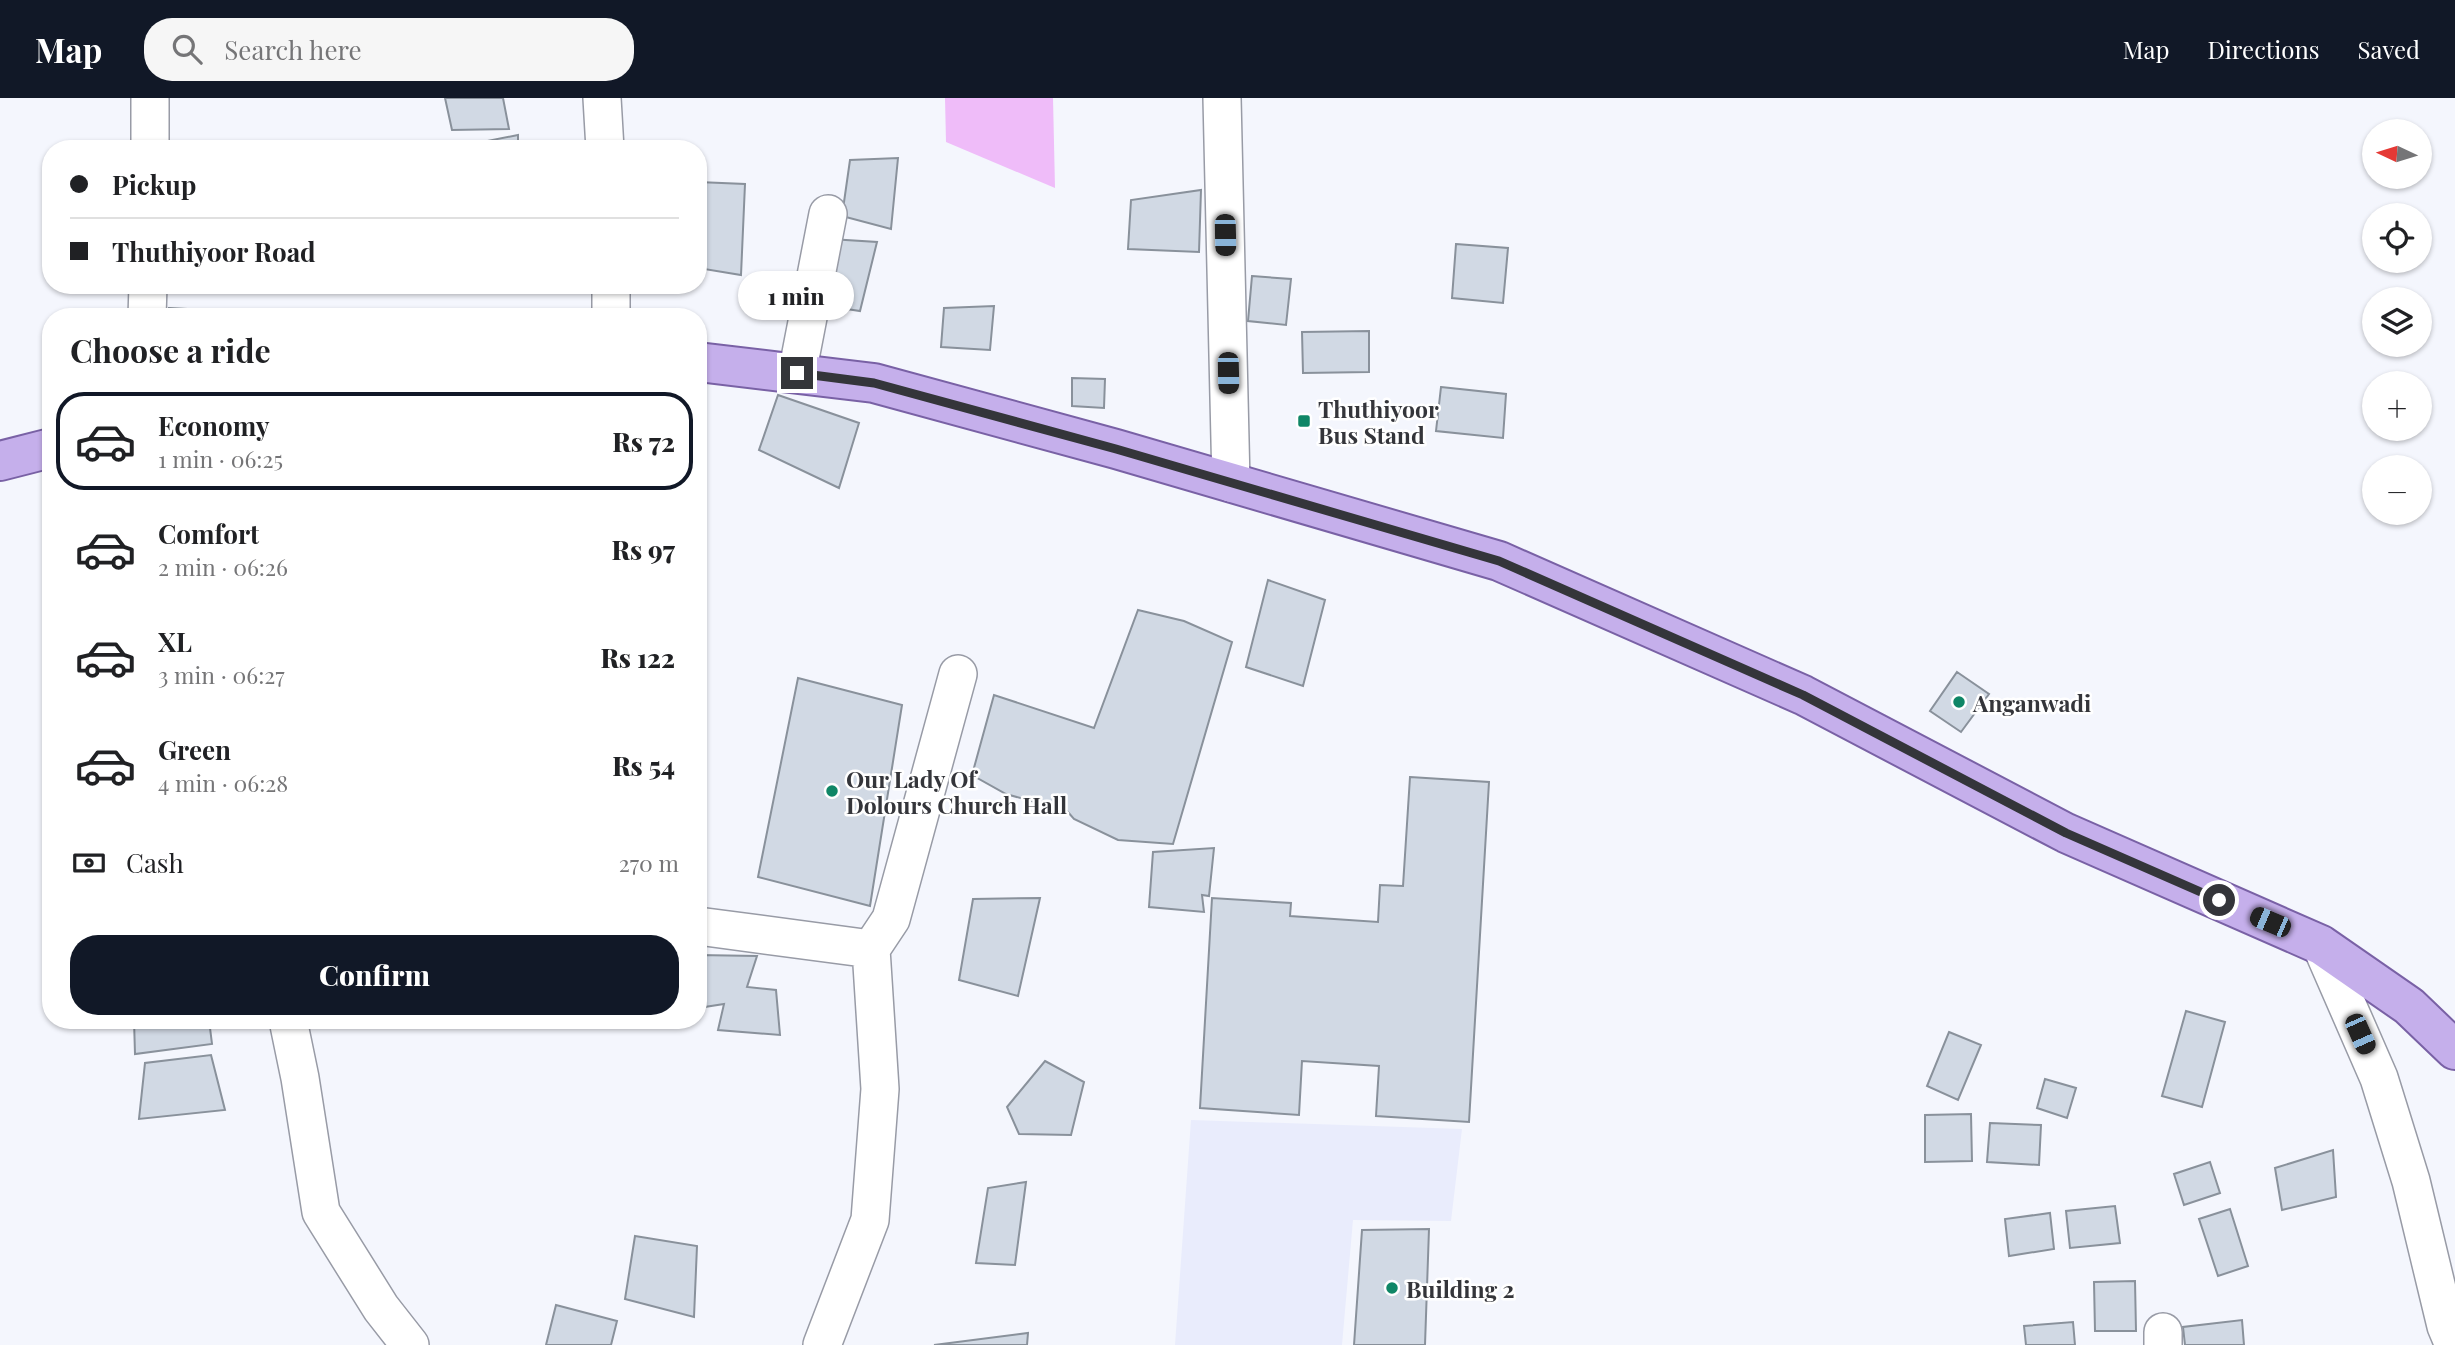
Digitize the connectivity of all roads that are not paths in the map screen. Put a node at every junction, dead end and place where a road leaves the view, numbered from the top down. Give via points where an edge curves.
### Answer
1 (150, 98) edge
2 (602, 98) edge
3 (1222, 98) edge
4 (150, 140) edge
5 (605, 140) edge
6 (828, 214) dead end
7 (707, 363) edge
8 (797, 373) junction
9 (42, 450) edge
10 (0, 461) edge
11 (1231, 482) junction
12 (958, 674) dead end
13 (707, 927) edge
14 (2321, 945) junction
15 (871, 949) junction
16 (290, 1029) edge
17 (2455, 1050) edge
18 (410, 1345) edge
19 (822, 1345) edge
20 (2454, 1345) edge

1 - 4 street
2 - 5 street
3 - 11 street
6 - 8 street
7 - 8 main road
8 - 11 main road via 874,383
9 - 10 main road
11 - 14 main road via 1499,561 1803,695 2066,833
12 - 15 street via 891,919
13 - 15 street
14 - 17 main road via 2409,1006
14 - 20 street via 2379,1079
15 - 19 street via 880,1088 870,1220
16 - 18 street via 321,1212 381,1308

